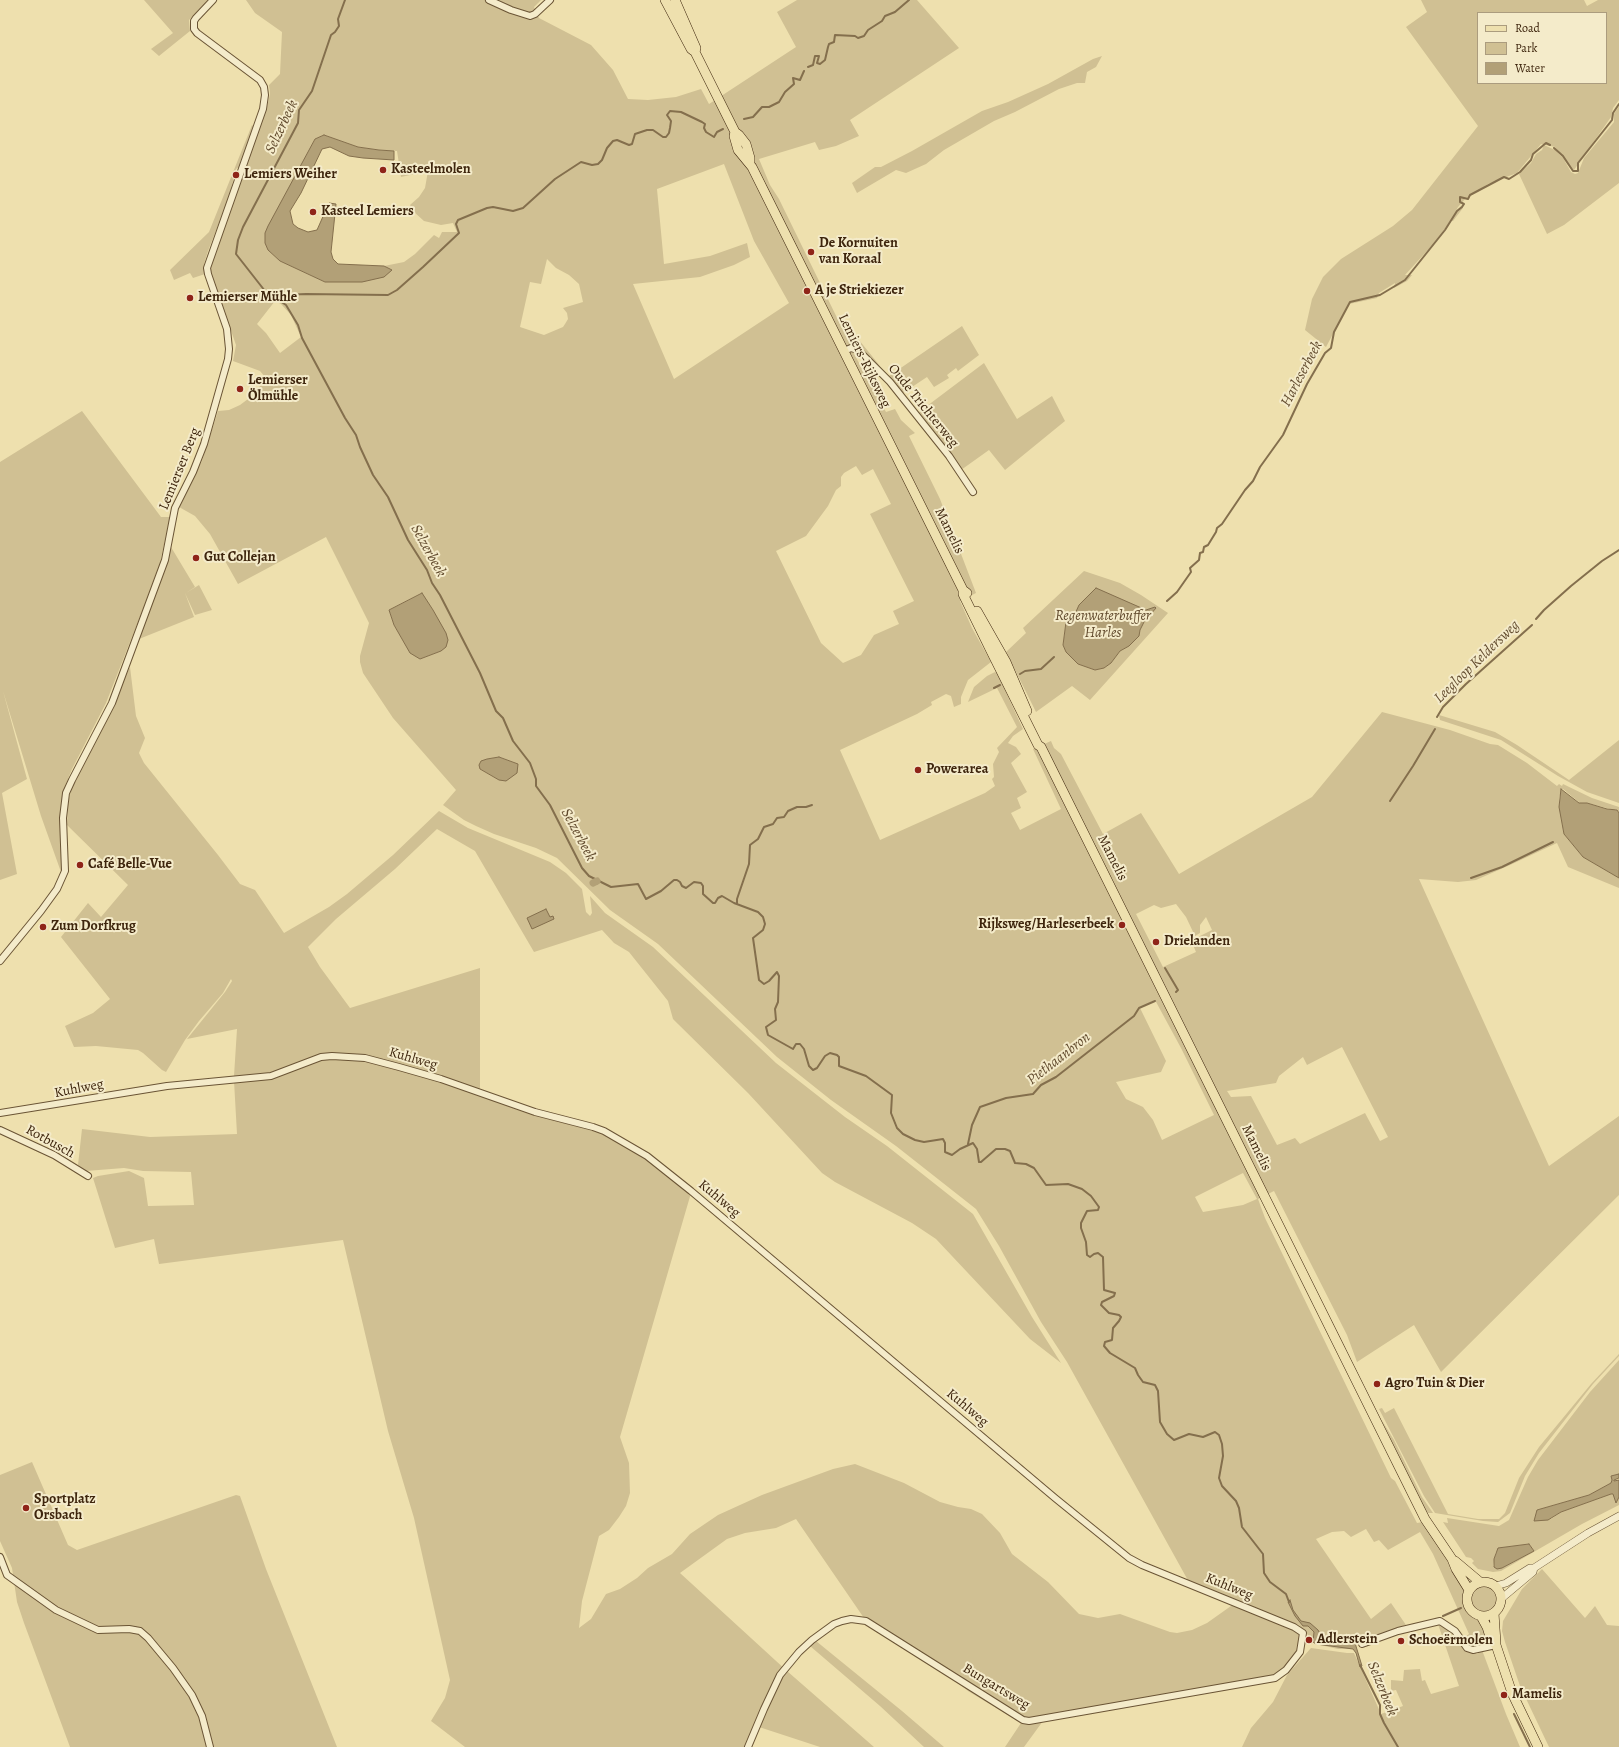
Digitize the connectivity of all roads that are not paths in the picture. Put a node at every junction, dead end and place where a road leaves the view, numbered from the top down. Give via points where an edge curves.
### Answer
1 (213, 0) edge
2 (489, 0) edge
3 (550, 0) edge
4 (665, 0) edge
5 (675, 0) edge
6 (695, 52) junction
7 (844, 352) junction
8 (911, 486) joint
9 (973, 492) dead end
10 (0, 961) edge
11 (0, 1113) edge
12 (0, 1130) edge
13 (88, 1176) dead end
14 (1619, 1516) edge
15 (0, 1557) edge
16 (1452, 1559) junction
17 (1534, 1568) junction
18 (1480, 1582) junction
19 (1496, 1586) junction
20 (1469, 1590) junction
21 (1502, 1598) junction
22 (1494, 1613) junction
23 (1481, 1616) junction
24 (1362, 1644) dead end
25 (1496, 1645) junction
26 (1300, 1652) joint
27 (210, 1747) edge
28 (748, 1747) edge
29 (1538, 1747) edge

1 - 10 street, Lemierser Berg via 194,21 194,29 201,37 260,80 265,95 263,109 207,268 228,333 228,359 204,444 175,508 165,560 112,703 66,793 63,818 65,871 57,889
2 - 3 street via 530,16
4 - 6 main road, Lemiers-Rijksweg
5 - 6 main road, Lemiers-Rijksweg via 696,48
6 - 7 main road, Lemiers-Rijksweg via 735,132 746,144 750,162
7 - 8 main road, Lemiers-Rijksweg
7 - 9 street, Oude Trichterweg via 851,348 858,350 890,382 949,456
8 - 16 main road, Mamelis via 987,644 1041,747 1409,1488 1425,1519
11 - 26 street, Kuhlweg via 167,1086 271,1076 320,1057 338,1056 365,1058 399,1067 536,1112 604,1131 647,1156 691,1191 1116,1549 1142,1565 1301,1630 1303,1635
12 - 13 street, Rotbusch via 54,1155
14 - 17 street via 1588,1532
15 - 27 street via 8,1575 56,1610 98,1630 128,1629 140,1631 148,1638 192,1695 202,1716
16 - 18 main road, Mamelis
16 - 20 main road, Mamelis
17 - 19 street
17 - 21 street via 1533,1572
18 - 19 main road
18 - 20 main road
19 - 21 main road
20 - 23 main road via 1468,1605 1473,1612
21 - 22 main road
22 - 23 main road
22 - 25 main road
23 - 25 main road via 1491,1640
24 - 25 street via 1398,1631 1440,1621 1455,1631 1467,1648 1473,1650
25 - 29 main road via 1510,1689
26 - 28 street, Bungartsweg via 1286,1670 1275,1678 1028,1721 866,1621 851,1619 834,1624 812,1640 780,1675

